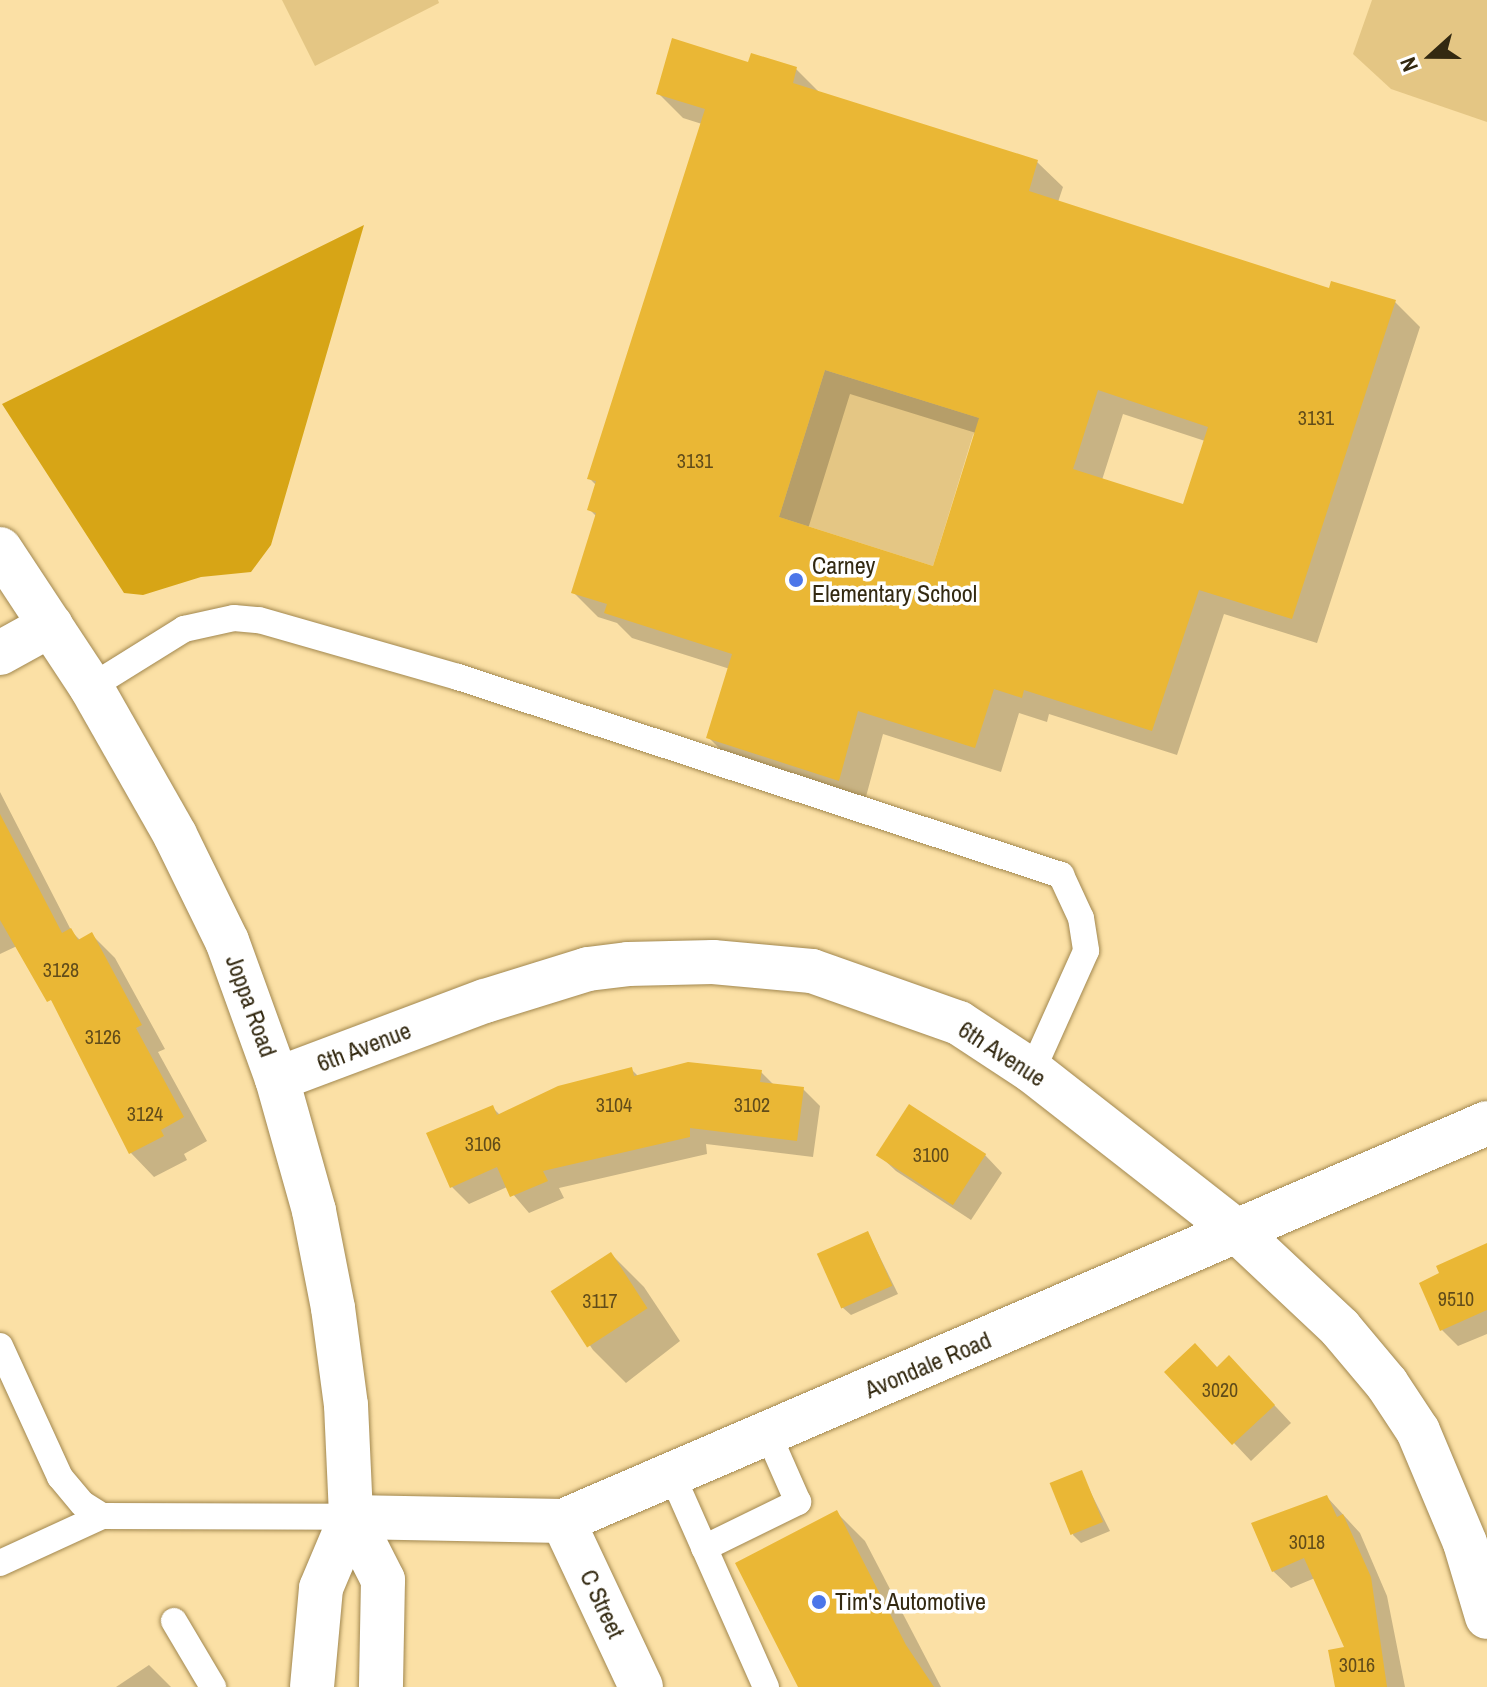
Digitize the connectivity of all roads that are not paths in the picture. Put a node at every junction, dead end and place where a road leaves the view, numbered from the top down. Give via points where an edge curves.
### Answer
1 (0, 549) edge
2 (51, 625) junction
3 (0, 653) edge
4 (91, 687) junction
5 (1032, 1071) junction
6 (277, 1079) junction
7 (1487, 1123) edge
8 (1239, 1233) junction
9 (0, 1346) edge
10 (768, 1434) junction
11 (672, 1475) junction
12 (102, 1516) junction
13 (351, 1517) junction
14 (563, 1521) junction
15 (704, 1548) junction
16 (0, 1563) edge
17 (1487, 1617) edge
18 (174, 1621) dead end
19 (213, 1687) edge
20 (312, 1687) edge
21 (381, 1687) edge
22 (641, 1687) edge
23 (766, 1687) edge

1 - 2 street, Joppa Road
2 - 3 street
2 - 4 street, Joppa Road
4 - 5 lane via 184,629 234,618 259,620 458,677 1061,875 1081,918 1086,951
4 - 6 street, Joppa Road via 175,835 227,941
5 - 6 street, 6th Avenue via 959,1023 867,987 765,964 668,961 588,969 485,1001
5 - 8 street, 6th Avenue
6 - 13 street, Joppa Road via 314,1211 333,1308 346,1405
7 - 8 street, Avondale Road
8 - 10 street, Avondale Road
8 - 17 street, 6th Avenue via 1340,1328 1410,1419 1438,1472
9 - 12 lane via 60,1477 83,1504
10 - 11 street, Avondale Road
10 - 15 lane via 798,1502
11 - 14 street, Avondale Road
11 - 15 lane
12 - 13 lane
12 - 16 lane
13 - 14 street, Avondale Road
13 - 20 street, Joppa Road via 321,1588
13 - 21 street, Joppa Road via 383,1580
14 - 22 street, C Street
15 - 23 lane
18 - 19 lane

